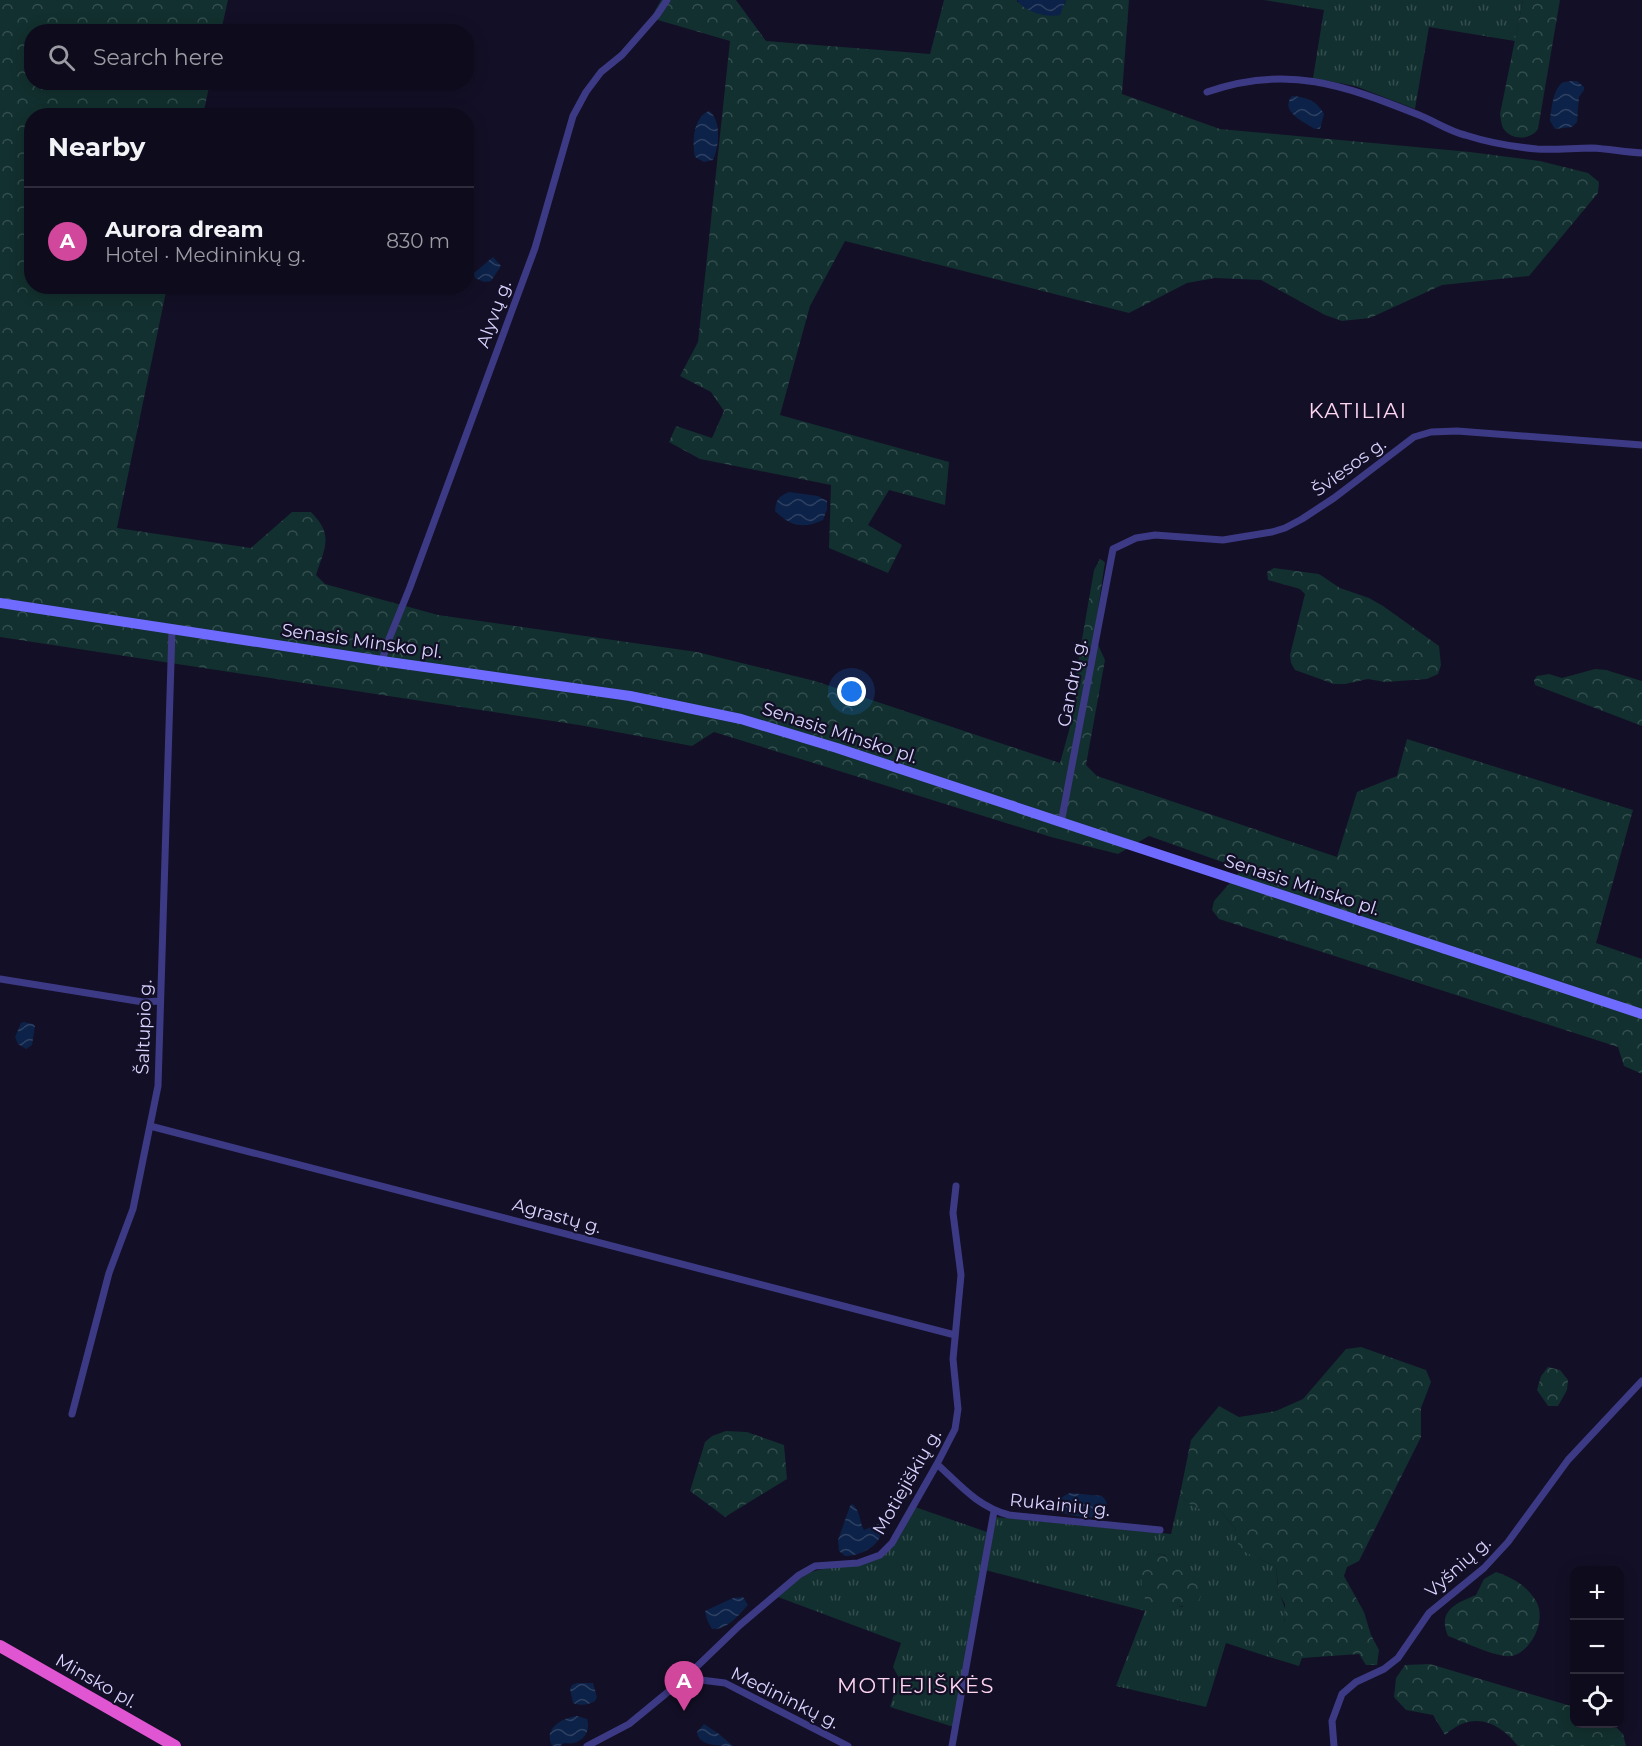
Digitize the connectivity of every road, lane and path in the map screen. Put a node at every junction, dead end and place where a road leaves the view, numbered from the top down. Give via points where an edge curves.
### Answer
1 (667, 0) edge
2 (1207, 92) dead end
3 (1642, 153) edge
4 (1642, 446) edge
5 (1113, 549) joint
6 (0, 603) edge
7 (172, 629) junction
8 (382, 661) junction
9 (1061, 823) junction
10 (0, 979) edge
11 (160, 1001) junction
12 (1642, 1014) edge
13 (150, 1126) junction
14 (956, 1185) dead end
15 (955, 1335) junction
16 (1642, 1381) edge
17 (72, 1414) dead end
18 (937, 1464) junction
19 (994, 1511) junction
20 (1160, 1530) dead end
21 (0, 1646) edge
22 (685, 1678) junction
23 (174, 1746) edge
24 (587, 1746) edge
25 (848, 1746) edge
26 (952, 1746) edge
27 (1334, 1746) edge

1 - 8 street, Alyvų g. via 622,55 601,72 573,116 535,248
2 - 3 street via 1262,79 1302,79 1367,94 1463,135 1536,148
4 - 5 street, Šviesos g. via 1431,432 1414,437 1334,498 1285,528 1223,540 1155,534
5 - 9 street, Gandrų g.
6 - 7 main road, Senasis Minsko pl.
7 - 8 main road, Senasis Minsko pl.
7 - 11 street, Šaltupio g.
8 - 9 main road, Senasis Minsko pl. via 630,696 741,719
9 - 12 main road, Senasis Minsko pl.
10 - 11 street via 143,1002
11 - 13 street, Šaltupio g. via 158,1086
13 - 15 street, Agrastų g.
13 - 17 street, Šaltupio g. via 133,1209 109,1273
14 - 15 street, Motiejiškių g. via 953,1213 961,1275
15 - 18 street, Motiejiškių g. via 956,1429
16 - 27 street, Vyšnių g. via 1568,1460 1508,1542 1484,1568 1429,1613 1398,1658 1342,1694 1332,1721
18 - 19 street, Rukainių g. via 983,1506
18 - 22 street, Motiejiškių g. via 892,1544 880,1555 858,1563 815,1566 799,1575
19 - 20 street, Rukainių g.
19 - 26 street
21 - 23 highway, Minsko pl.
22 - 24 street via 629,1724
22 - 25 street, Medininkų g. via 725,1683

